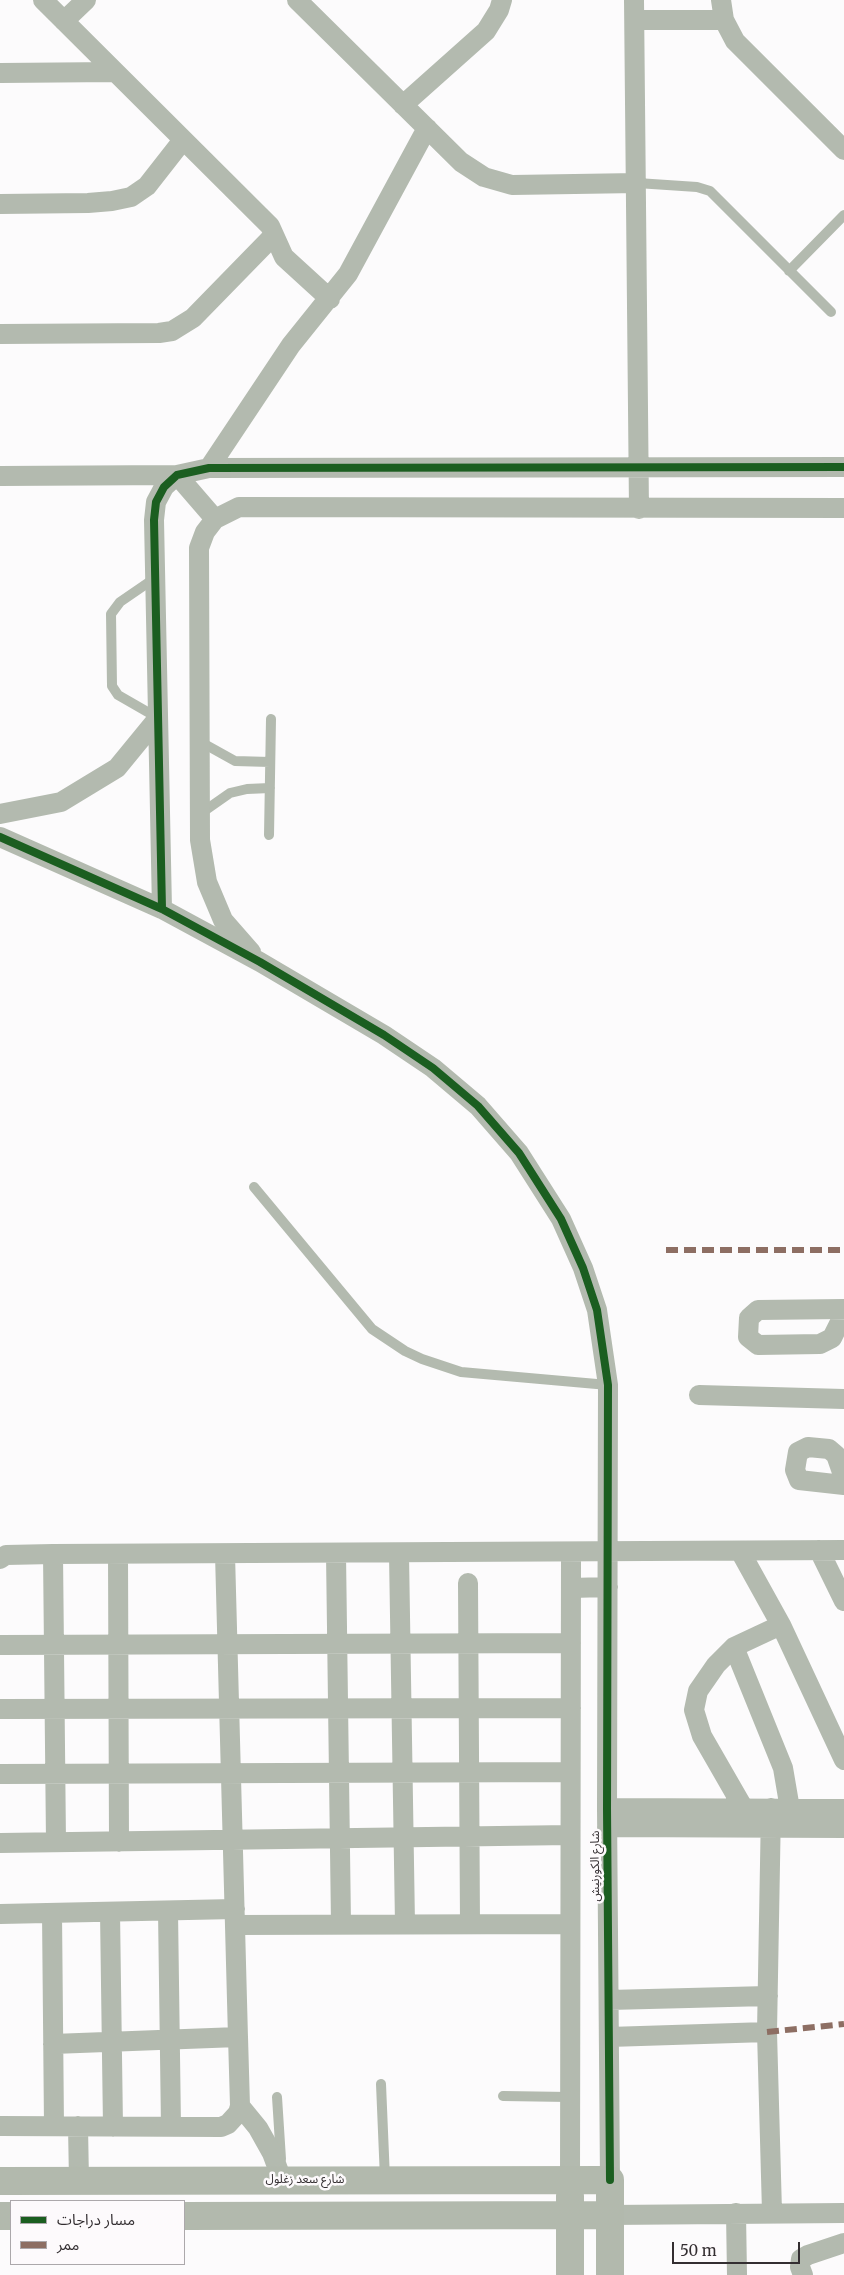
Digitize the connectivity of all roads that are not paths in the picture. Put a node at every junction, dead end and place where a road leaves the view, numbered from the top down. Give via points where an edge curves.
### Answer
1 (43, 0) edge
2 (86, 0) edge
3 (502, 0) edge
4 (634, 0) edge
5 (721, 0) edge
6 (308, 4) edge
7 (635, 20) junction
8 (724, 20) junction
9 (64, 21) junction
10 (115, 72) junction
11 (0, 73) edge
12 (403, 105) junction
13 (427, 128) junction
14 (183, 140) junction
15 (844, 150) edge
16 (636, 183) junction
17 (0, 204) edge
18 (844, 215) edge
19 (274, 235) junction
20 (789, 271) junction
21 (330, 299) junction
22 (831, 312) dead end
23 (0, 334) edge
24 (844, 467) edge
25 (209, 468) junction
26 (638, 468) junction
27 (177, 475) junction
28 (0, 476) edge
29 (844, 508) edge
30 (639, 509) junction
31 (215, 519) junction
32 (155, 578) junction
33 (158, 718) junction
34 (271, 719) dead end
35 (199, 741) junction
36 (270, 762) junction
37 (270, 788) junction
38 (0, 814) edge
39 (199, 814) junction
40 (269, 835) dead end
41 (0, 837) edge
42 (162, 909) junction
43 (260, 962) junction
44 (254, 1187) dead end
45 (844, 1309) edge
46 (844, 1314) edge
47 (608, 1385) junction
48 (700, 1395) dead end
49 (844, 1399) edge
50 (844, 1478) edge
51 (844, 1485) edge
52 (819, 1550) junction
53 (844, 1550) edge
54 (740, 1551) junction
55 (571, 1552) junction
56 (607, 1552) junction
57 (53, 1554) junction
58 (118, 1554) junction
59 (225, 1554) junction
60 (336, 1554) junction
61 (399, 1554) junction
62 (0, 1559) edge
63 (468, 1583) dead end
64 (608, 1586) junction
65 (571, 1588) junction
66 (844, 1601) edge
67 (781, 1625) junction
68 (468, 1643) junction
69 (571, 1643) junction
70 (228, 1644) junction
71 (337, 1644) junction
72 (401, 1644) junction
73 (0, 1645) edge
74 (54, 1645) junction
75 (118, 1645) junction
76 (734, 1647) junction
77 (338, 1708) junction
78 (402, 1708) junction
79 (469, 1708) junction
80 (571, 1708) junction
81 (0, 1709) edge
82 (55, 1709) junction
83 (118, 1709) junction
84 (230, 1709) junction
85 (844, 1760) edge
86 (402, 1772) junction
87 (469, 1772) junction
88 (570, 1772) junction
89 (118, 1773) junction
90 (231, 1773) junction
91 (339, 1773) junction
92 (0, 1774) edge
93 (55, 1774) junction
94 (744, 1808) junction
95 (844, 1808) edge
96 (777, 1815) junction
97 (607, 1818) junction
98 (844, 1828) edge
99 (570, 1835) junction
100 (470, 1836) junction
101 (403, 1837) junction
102 (340, 1838) junction
103 (233, 1840) junction
104 (56, 1842) junction
105 (119, 1842) junction
106 (0, 1843) edge
107 (168, 1911) junction
108 (110, 1912) junction
109 (52, 1913) junction
110 (0, 1914) edge
111 (235, 1917) junction
112 (341, 1924) junction
113 (404, 1924) junction
114 (470, 1924) junction
115 (570, 1924) junction
116 (768, 1996) junction
117 (609, 2000) junction
118 (767, 2032) junction
119 (238, 2036) junction
120 (609, 2037) junction
121 (170, 2039) junction
122 (112, 2041) junction
123 (53, 2044) junction
124 (381, 2084) dead end
125 (503, 2096) dead end
126 (277, 2097) dead end
127 (569, 2098) junction
128 (240, 2106) junction
129 (0, 2126) edge
130 (54, 2126) junction
131 (78, 2126) junction
132 (113, 2126) junction
133 (171, 2127) junction
134 (282, 2180) junction
135 (386, 2180) junction
136 (570, 2180) junction
137 (610, 2180) junction
138 (0, 2181) edge
139 (79, 2181) junction
140 (772, 2212) junction
141 (736, 2213) junction
142 (844, 2213) edge
143 (570, 2214) junction
144 (610, 2215) junction
145 (185, 2216) edge
146 (844, 2243) edge
147 (570, 2275) edge
148 (610, 2275) edge
149 (737, 2275) edge
150 (804, 2275) edge

1 - 9 street
2 - 9 street
3 - 12 street via 486,31
4 - 7 street
5 - 8 street
6 - 12 street
7 - 8 street
7 - 16 street
8 - 15 street via 735,41
9 - 10 street
10 - 11 street
10 - 14 street
12 - 13 street
13 - 16 street via 461,162 484,177 512,185
13 - 21 street via 348,274
14 - 17 street via 147,186 131,196 88,203
14 - 19 street via 270,226
16 - 20 lane via 697,187 710,191
16 - 26 street
18 - 20 lane
19 - 21 street via 284,257
19 - 23 street via 193,318 172,331
20 - 22 lane
21 - 25 street via 291,345
24 - 26 street
25 - 26 street
25 - 27 street
26 - 30 street
27 - 28 street
27 - 31 street
27 - 32 street via 164,487 156,502
29 - 30 street
30 - 31 street via 239,507
31 - 35 street via 199,548
32 - 33 street
32 - 33 lane via 120,602 111,614 112,686 118,695
33 - 38 street via 117,768 61,802
33 - 42 street
34 - 36 lane
35 - 36 lane via 235,761
35 - 39 street
36 - 37 lane
37 - 39 lane via 230,793
37 - 40 lane
39 - 43 street via 207,882 223,920
41 - 42 street, شارع الكورنيش
42 - 43 street, شارع الكورنيش
43 - 47 street, شارع الكورنيش via 384,1035 433,1068 478,1106 519,1153 561,1219 583,1268 597,1310
44 - 47 lane via 372,1329 405,1351 460,1372
45 - 46 street via 758,1310 749,1318 748,1337 758,1345 820,1344 832,1338
47 - 56 street, شارع الكورنيش
48 - 49 street
50 - 51 street via 836,1455 829,1449 808,1447 798,1452 795,1470 799,1480
52 - 53 street
52 - 54 street
52 - 66 street
54 - 56 street
54 - 67 street
55 - 56 street
55 - 61 street
55 - 65 street, شارع الكورنيش
56 - 64 street, شارع الكورنيش
57 - 58 street
57 - 62 street via 6,1555
57 - 74 street
58 - 59 street
58 - 75 street
59 - 60 street
59 - 70 street
60 - 61 street
60 - 71 street
61 - 72 street
63 - 68 street
64 - 65 street
64 - 97 street, شارع الكورنيش
65 - 69 street, شارع الكورنيش
67 - 76 street
67 - 85 street
68 - 69 street
68 - 72 street
68 - 79 street
69 - 80 street, شارع الكورنيش
70 - 71 street
70 - 75 street
70 - 84 street
71 - 72 street
71 - 77 street
72 - 78 street
73 - 74 street
74 - 75 street
74 - 82 street
75 - 83 street
76 - 94 street via 716,1665 698,1691 694,1710 702,1736
76 - 96 street via 783,1768
77 - 78 street
77 - 84 street
77 - 91 street
78 - 79 street
78 - 86 street
79 - 80 street
79 - 87 street
80 - 88 street, شارع الكورنيش
81 - 82 street
82 - 83 street
82 - 93 street
83 - 84 street
83 - 89 street
84 - 90 street
86 - 87 street
86 - 91 street
86 - 101 street
87 - 88 street
87 - 100 street
88 - 99 street, شارع الكورنيش
89 - 90 street
89 - 93 street
89 - 105 street
90 - 91 street
90 - 103 street
91 - 102 street
92 - 93 street
93 - 104 street
94 - 96 street
94 - 97 street
95 - 96 street
96 - 97 street
96 - 98 street
96 - 116 street
97 - 117 street, شارع الكورنيش
99 - 100 street
99 - 115 street, شارع الكورنيش
100 - 101 street
100 - 114 street
101 - 102 street
101 - 113 street
102 - 103 street
102 - 112 street
103 - 105 street
103 - 111 street
104 - 105 street
104 - 106 street
107 - 108 street
107 - 111 street
107 - 121 street
108 - 109 street
108 - 122 street
109 - 110 street
109 - 123 street
111 - 112 street
111 - 119 street
112 - 113 street
113 - 114 street
114 - 115 street
115 - 127 street, شارع الكورنيش
116 - 117 street
116 - 118 street
117 - 120 street, شارع الكورنيش
118 - 120 street
118 - 140 street
119 - 121 street
119 - 128 street
120 - 137 street, شارع الكورنيش
121 - 122 street
121 - 133 street
122 - 123 street
122 - 132 street
123 - 130 street
124 - 135 lane
125 - 127 lane
126 - 134 lane
127 - 136 street, شارع الكورنيش
128 - 133 street via 233,2119 221,2127
128 - 134 street via 258,2128
129 - 130 street
130 - 131 street
131 - 132 street
131 - 139 street
132 - 133 street
134 - 135 main road, شارع سعد زغلول
134 - 139 main road, شارع سعد زغلول
135 - 136 main road, شارع سعد زغلول
136 - 137 main road, شارع سعد زغلول
136 - 143 main road, شارع الكورنيش
137 - 144 main road, شارع الكورنيش
138 - 139 main road, شارع سعد زغلول
140 - 141 street
140 - 142 street
141 - 144 street
141 - 149 street
143 - 144 main road
143 - 145 main road
143 - 147 main road, شارع الكورنيش
144 - 148 main road, شارع الكورنيش
146 - 150 street via 801,2259

